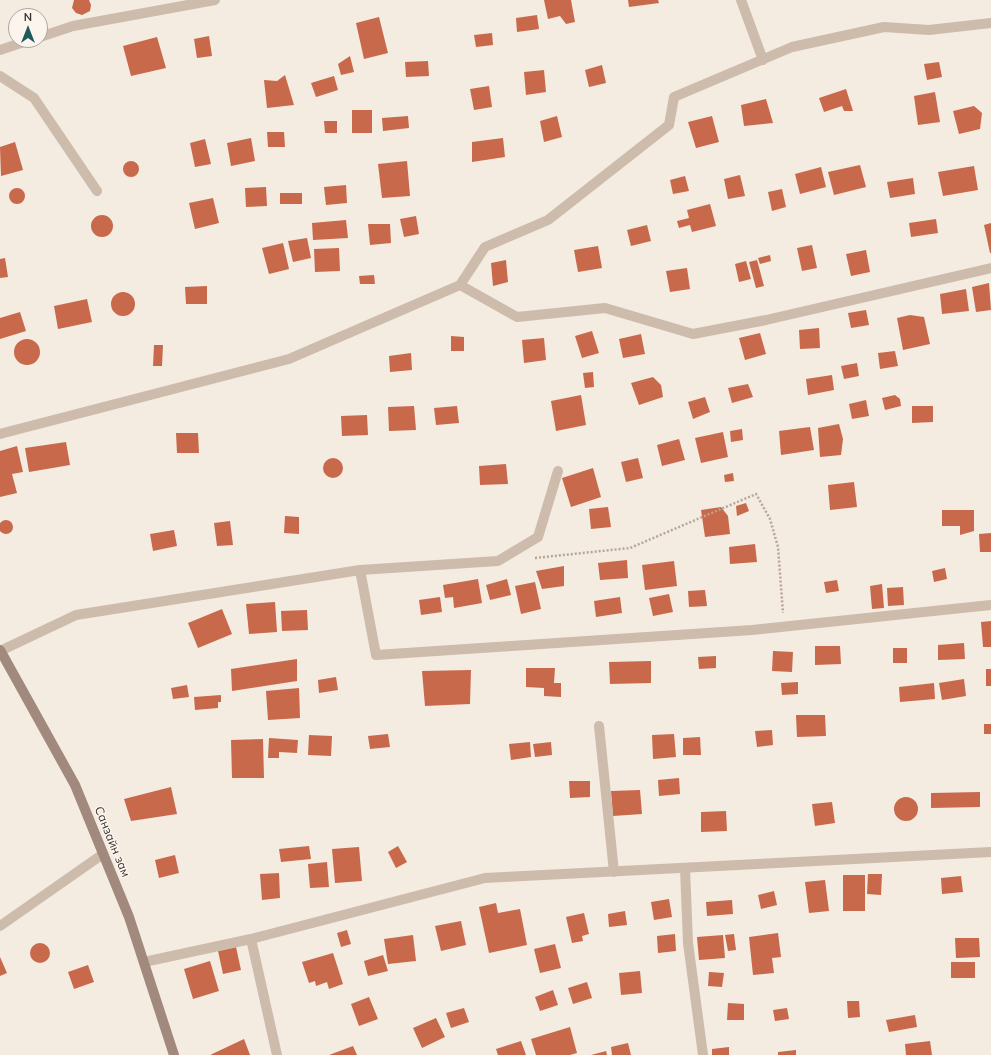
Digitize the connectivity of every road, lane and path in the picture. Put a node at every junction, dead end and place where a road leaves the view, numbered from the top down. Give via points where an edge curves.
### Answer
1 (215, 0) edge
2 (741, 0) edge
3 (991, 23) edge
4 (48, 34) edge
5 (763, 60) junction
6 (0, 76) edge
7 (97, 191) dead end
8 (991, 268) edge
9 (460, 285) junction
10 (0, 434) edge
11 (558, 471) dead end
12 (529, 558) dead end
13 (360, 570) junction
14 (991, 606) edge
15 (784, 627) junction
16 (0, 650) edge
17 (599, 726) dead end
18 (991, 852) edge
19 (103, 854) junction
20 (685, 868) junction
21 (614, 872) junction
22 (0, 926) edge
23 (251, 939) junction
24 (144, 962) junction
25 (174, 1055) edge
26 (277, 1055) edge
27 (703, 1055) edge

1 - 4 street via 73,26
2 - 5 street
3 - 5 street via 929,30 884,27 792,47
5 - 9 street via 674,97 668,124 548,220 485,247
6 - 7 street via 34,98
8 - 9 street via 694,334 605,308 517,317
9 - 10 street via 289,359
11 - 13 street via 538,537 498,561
12 - 15 path via 630,548 756,494 770,519 778,548
13 - 15 street via 376,655
13 - 16 street via 76,615
14 - 15 street
16 - 19 main road, Санзайн зам via 75,785
17 - 21 street
18 - 20 street
19 - 22 street
19 - 24 main road, Санзайн зам
20 - 21 street
20 - 27 street via 688,943
21 - 23 street via 485,878
23 - 24 street
23 - 26 street
24 - 25 main road, Санзайн зам

